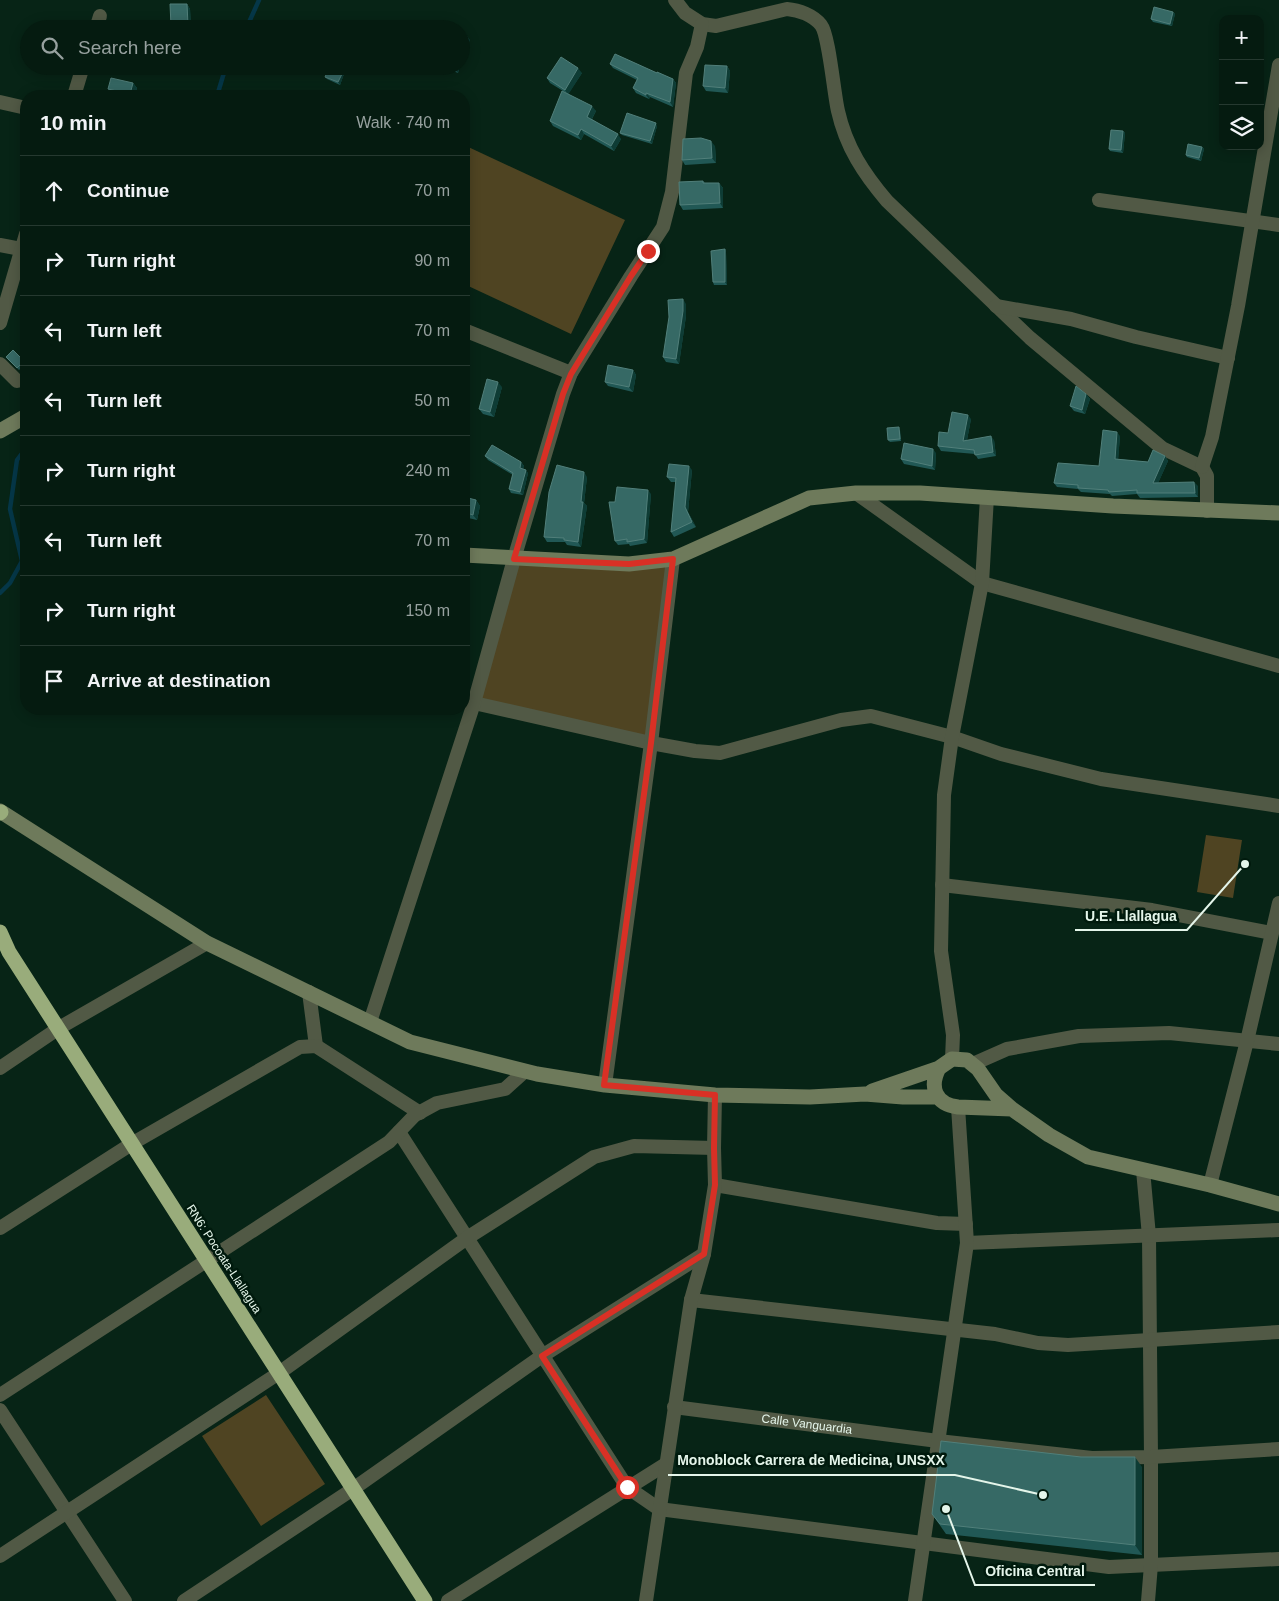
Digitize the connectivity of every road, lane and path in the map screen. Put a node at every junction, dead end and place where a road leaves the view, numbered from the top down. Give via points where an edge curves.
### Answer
1 (675, 0) edge
2 (702, 24) junction
3 (1279, 65) edge
4 (81, 75) edge
5 (76, 90) edge
6 (0, 102) edge
7 (20, 107) edge
8 (1099, 200) dead end
9 (1253, 221) junction
10 (1279, 225) edge
11 (0, 245) edge
12 (20, 249) edge
13 (20, 253) edge
14 (996, 306) junction
15 (0, 323) edge
16 (470, 332) edge
17 (1228, 358) junction
18 (0, 364) edge
19 (571, 374) junction
20 (17, 381) dead end
21 (20, 419) edge
22 (0, 431) edge
23 (1202, 467) junction
24 (856, 493) junction
25 (987, 497) junction
26 (1207, 510) junction
27 (1279, 512) edge
28 (470, 555) edge
29 (514, 559) junction
30 (673, 559) junction
31 (982, 583) junction
32 (1279, 666) edge
33 (474, 703) junction
34 (952, 737) junction
35 (651, 743) junction
36 (1279, 806) edge
37 (0, 812) edge
38 (942, 885) junction
39 (1278, 910) edge
40 (0, 932) edge
41 (1271, 933) junction
42 (207, 943) junction
43 (309, 992) junction
44 (370, 1022) junction
45 (60, 1028) junction
46 (1247, 1041) junction
47 (1279, 1044) edge
48 (316, 1046) junction
49 (952, 1059) junction
50 (0, 1068) edge
51 (939, 1068) junction
52 (977, 1069) junction
53 (525, 1071) junction
54 (604, 1085) junction
55 (865, 1094) junction
56 (715, 1095) junction
57 (938, 1097) junction
58 (961, 1107) junction
59 (1012, 1109) junction
60 (420, 1113) junction
61 (398, 1132) junction
62 (133, 1143) junction
63 (714, 1148) junction
64 (1143, 1170) junction
65 (715, 1185) junction
66 (1210, 1185) junction
67 (1279, 1204) edge
68 (966, 1224) junction
69 (0, 1228) edge
70 (1279, 1230) edge
71 (1149, 1236) junction
72 (467, 1238) junction
73 (967, 1243) junction
74 (704, 1254) junction
75 (207, 1260) junction
76 (691, 1300) junction
77 (955, 1331) junction
78 (1279, 1332) edge
79 (1150, 1340) junction
80 (542, 1356) junction
81 (279, 1373) junction
82 (0, 1395) edge
83 (674, 1407) junction
84 (0, 1410) edge
85 (938, 1441) junction
86 (1279, 1449) edge
87 (1151, 1457) junction
88 (666, 1464) junction
89 (627, 1487) junction
90 (353, 1488) junction
91 (659, 1509) junction
92 (66, 1512) junction
93 (924, 1544) junction
94 (0, 1556) edge
95 (1279, 1559) edge
96 (1151, 1565) junction
97 (125, 1601) edge
98 (184, 1601) edge
99 (425, 1601) edge
100 (448, 1601) edge
101 (646, 1601) edge
102 (915, 1601) edge
103 (1148, 1601) edge

1 - 2 street via 685,13
2 - 14 street via 716,26 787,9 797,10 822,26 838,112 848,142 867,177 887,201
2 - 19 street via 686,73 672,192 663,227
3 - 9 street
4 - 5 street
6 - 7 street
8 - 9 street
9 - 10 street
9 - 17 street
11 - 12 street
13 - 15 street
14 - 17 street via 1071,319
14 - 23 street via 1162,448
16 - 19 street
17 - 23 street via 1212,437
18 - 20 street
19 - 29 street
21 - 22 street
23 - 26 street via 1207,476
24 - 25 street
24 - 30 street via 809,498
24 - 31 street
25 - 26 street
25 - 31 street
26 - 27 street
28 - 29 street
29 - 30 street via 629,564
29 - 33 street
30 - 35 street
31 - 32 street
31 - 34 street
33 - 35 street
33 - 44 street
34 - 35 street via 871,716 841,720 720,753
34 - 36 street via 1001,754 1101,779
34 - 38 street via 944,795
35 - 54 street
37 - 42 street
38 - 41 street via 1152,910
38 - 49 street via 941,950 953,1035
39 - 41 street
40 - 45 highway, RN6: Pocoata-Llallagua via 9,952
41 - 46 street
42 - 43 street
42 - 45 street
43 - 44 street
43 - 48 street
44 - 53 street via 410,1042
45 - 50 street
45 - 62 highway, RN6: Pocoata-Llallagua
46 - 47 street
46 - 52 street via 1168,1033 1079,1036 1007,1049
46 - 66 street
48 - 60 street
48 - 62 street via 300,1047
49 - 51 street
49 - 52 street via 966,1060
51 - 55 street
51 - 57 street via 934,1077
52 - 58 street via 982,1088 976,1099
52 - 59 street via 996,1095
53 - 54 street
53 - 60 street via 505,1089 436,1103
54 - 56 street
55 - 56 street via 810,1098
55 - 57 street
56 - 63 street
57 - 58 street via 950,1106
58 - 59 street
58 - 68 street
59 - 64 street via 1088,1157
60 - 61 street
61 - 72 street
61 - 75 street via 389,1142
62 - 69 street
62 - 75 highway, RN6: Pocoata-Llallagua
63 - 65 street
63 - 72 street via 634,1146 594,1158
64 - 66 street
64 - 71 street
65 - 68 street via 937,1223
65 - 74 street
66 - 67 street
68 - 73 street
70 - 71 street
71 - 73 street
71 - 79 street
72 - 80 street
72 - 81 street
73 - 77 street
74 - 76 street
74 - 80 street
75 - 81 highway, RN6: Pocoata-Llallagua
75 - 82 street
76 - 77 street
76 - 83 street
77 - 79 street via 1068,1345
77 - 85 street
78 - 79 street
79 - 87 street
80 - 89 street
80 - 90 street
81 - 90 highway, RN6: Pocoata-Llallagua
81 - 92 street
83 - 85 street, Calle Vanguardia
83 - 88 street
84 - 92 street
85 - 87 street, Calle Vanguardia via 1092,1458
85 - 93 street
86 - 87 street, Calle Vanguardia
87 - 96 street
88 - 89 street
88 - 91 street
89 - 91 street
89 - 100 street
90 - 98 street
90 - 99 highway, RN6: Pocoata-Llallagua
91 - 93 street
91 - 101 street
92 - 94 street
92 - 97 street
93 - 96 street via 1109,1567
93 - 102 street
95 - 96 street
96 - 103 street

